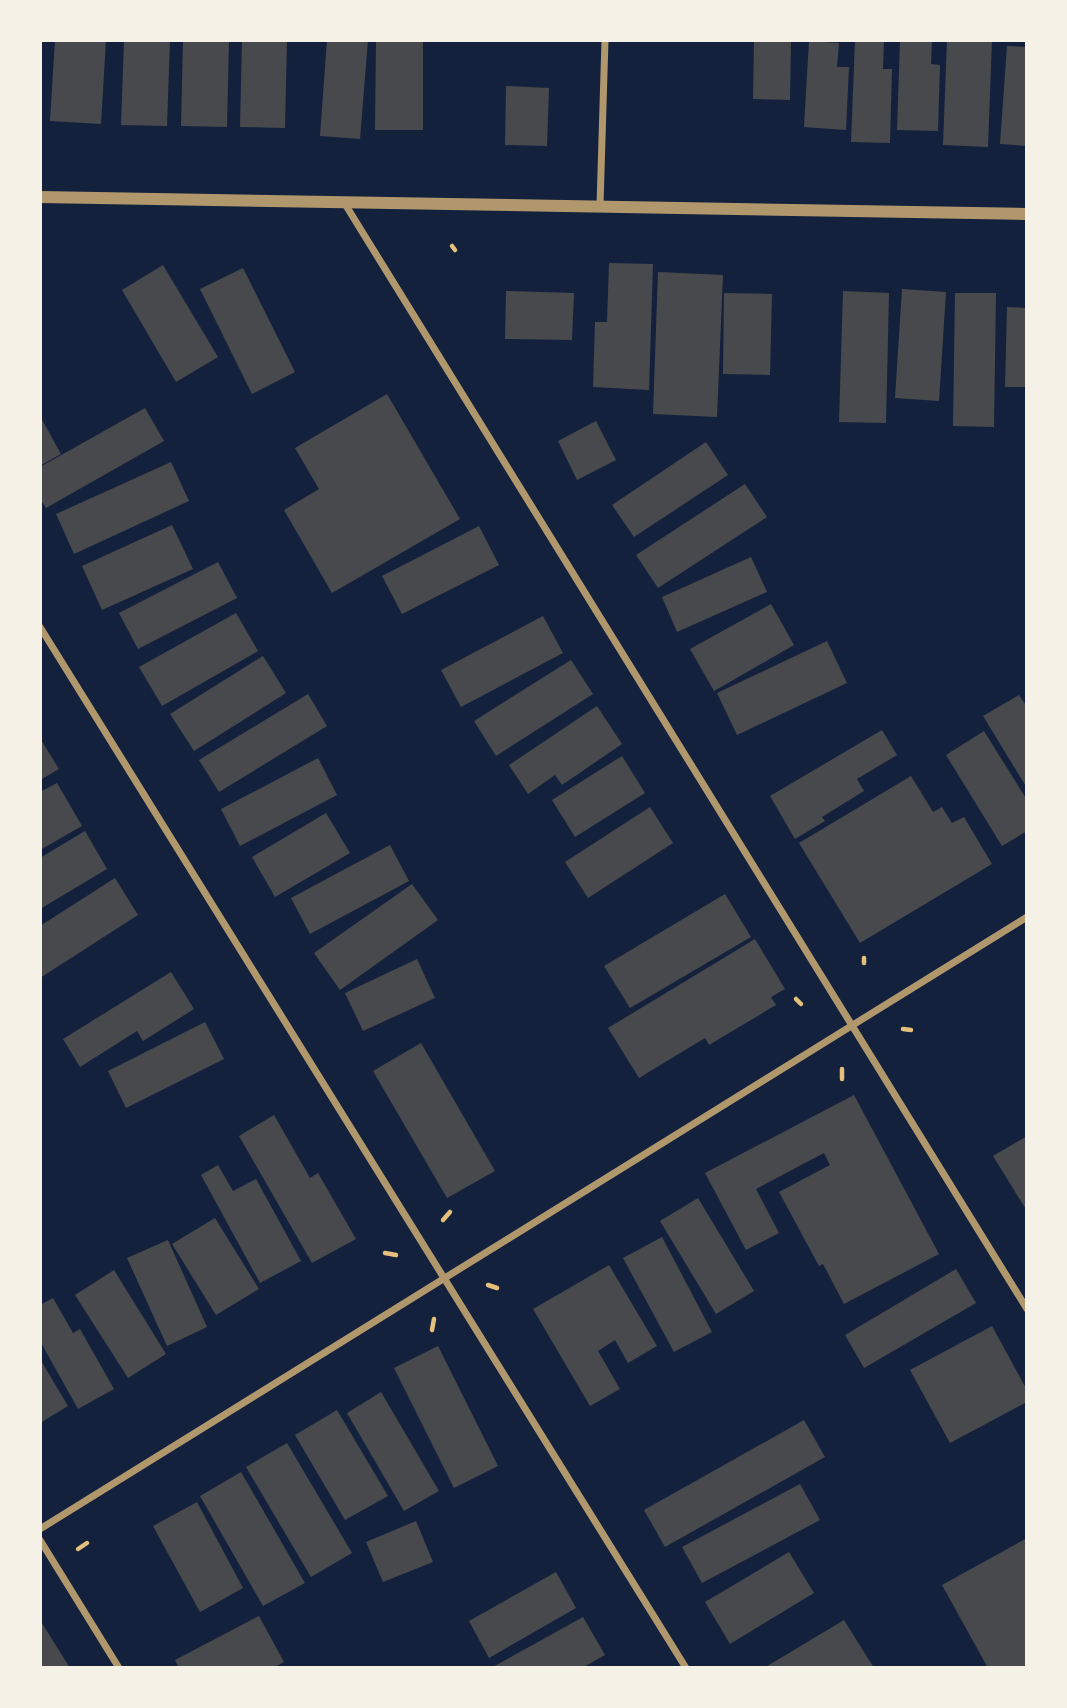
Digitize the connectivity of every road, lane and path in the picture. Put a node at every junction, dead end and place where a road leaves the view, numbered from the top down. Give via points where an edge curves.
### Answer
1 (605, 40) edge
2 (40, 197) edge
3 (345, 204) junction
4 (600, 205) junction
5 (1027, 214) edge
6 (40, 627) edge
7 (1027, 917) edge
8 (796, 999) dead end
9 (801, 1004) dead end
10 (851, 1026) junction
11 (903, 1029) dead end
12 (911, 1030) dead end
13 (842, 1069) dead end
14 (842, 1079) dead end
15 (450, 1212) dead end
16 (443, 1220) dead end
17 (385, 1253) dead end
18 (396, 1255) dead end
19 (445, 1278) junction
20 (488, 1285) dead end
21 (497, 1288) dead end
22 (1027, 1309) edge
23 (435, 1319) dead end
24 (432, 1330) dead end
25 (40, 1529) edge
26 (40, 1540) edge
27 (87, 1543) dead end
28 (78, 1549) dead end
29 (119, 1668) edge
30 (686, 1668) edge

1 - 4 street
2 - 3 street
3 - 4 street
3 - 10 street
4 - 5 street via 764,212
6 - 19 street
7 - 10 street
8 - 9 path
10 - 19 street
10 - 22 street
11 - 12 path
13 - 14 path
15 - 16 path
17 - 18 path
19 - 25 street
19 - 30 street
20 - 21 path
23 - 24 path
26 - 29 street
27 - 28 path

